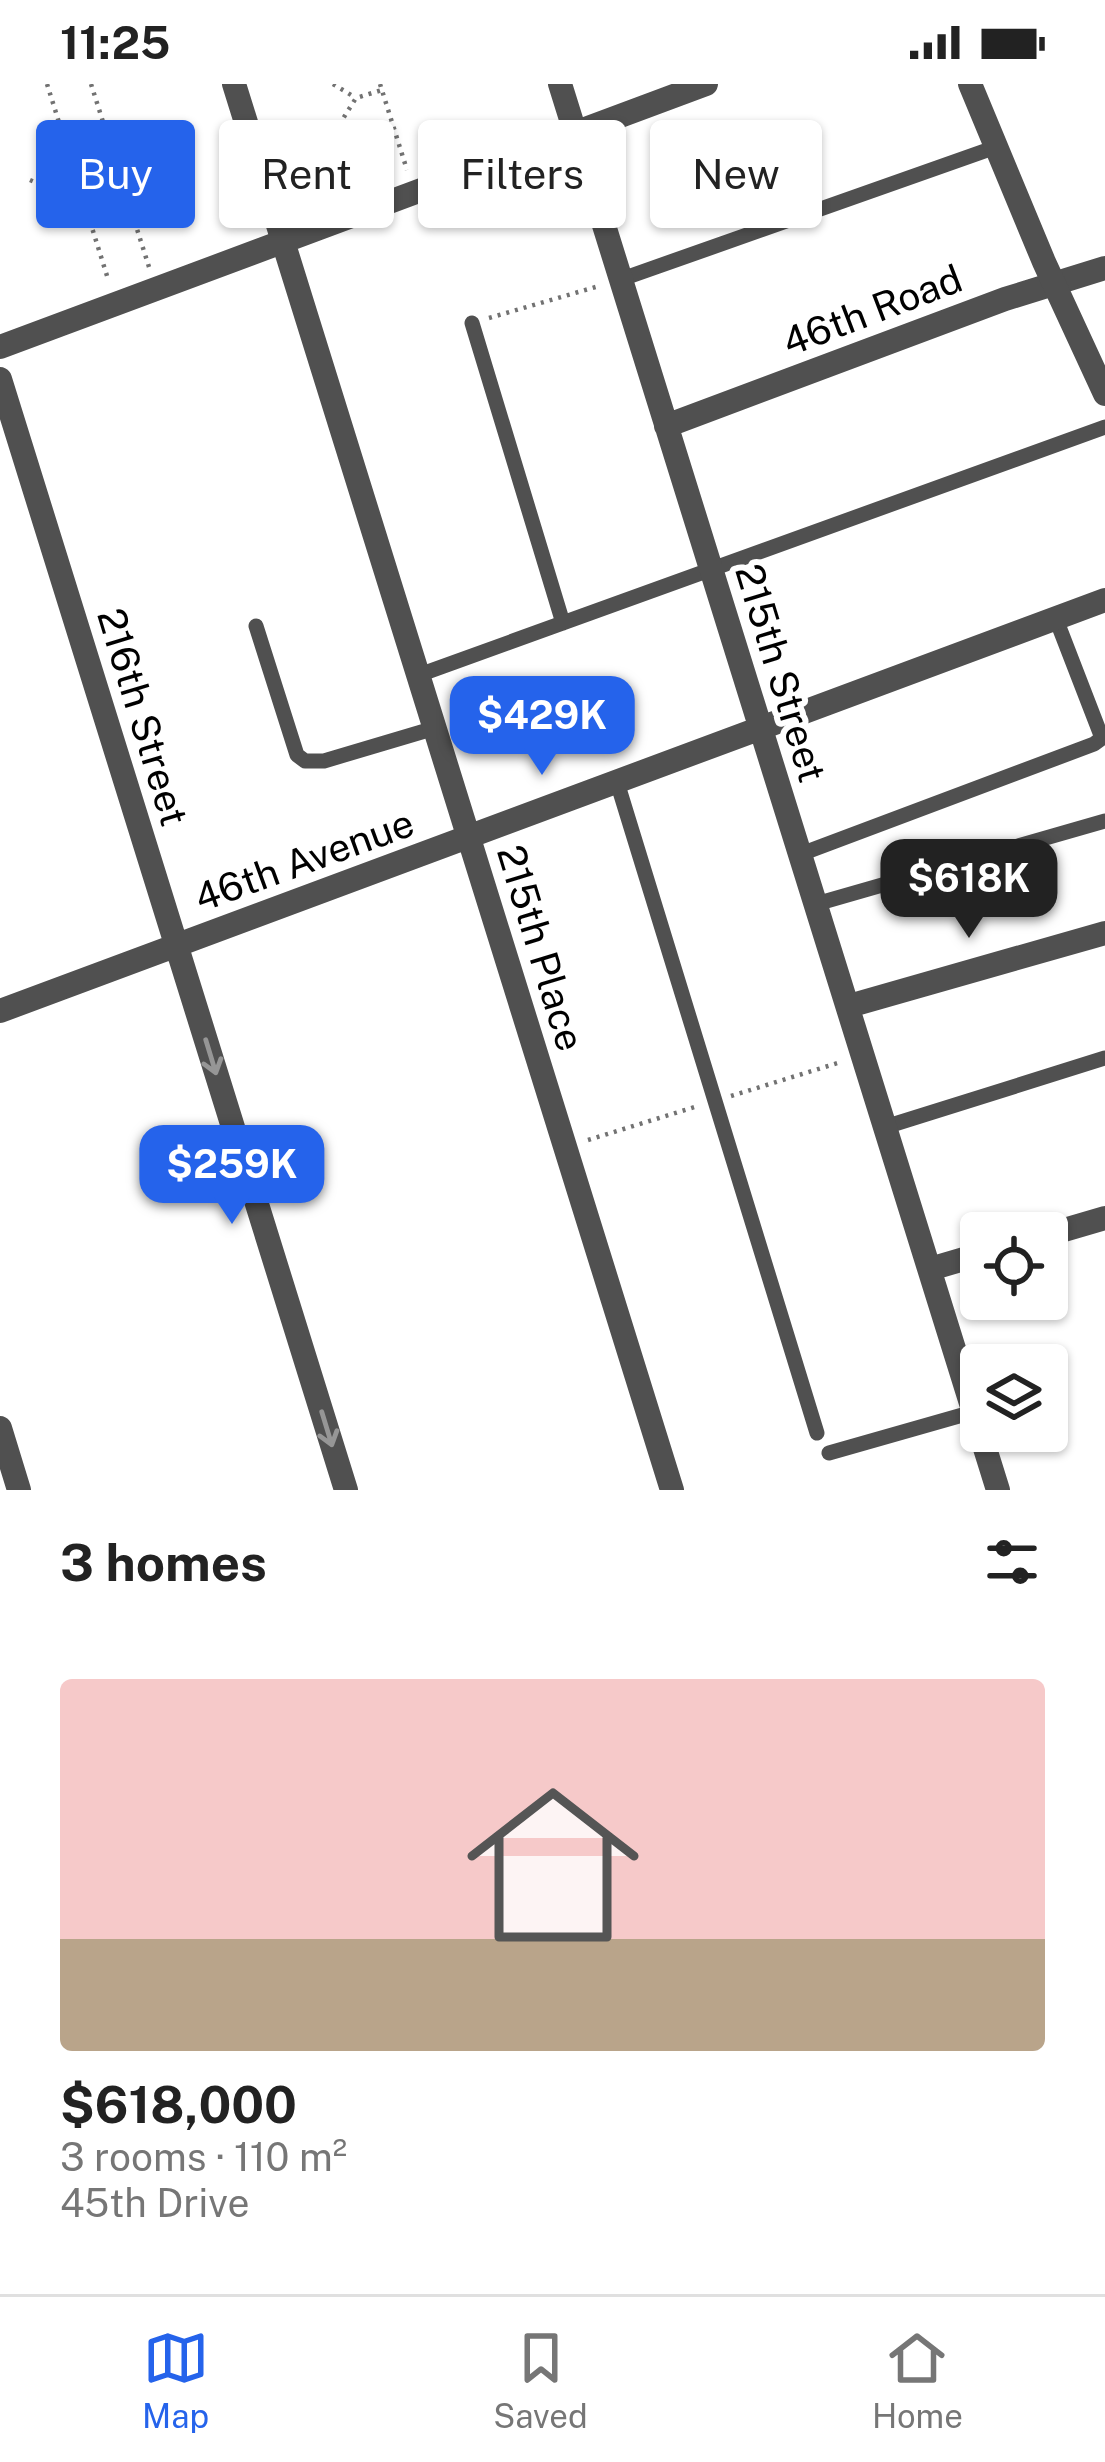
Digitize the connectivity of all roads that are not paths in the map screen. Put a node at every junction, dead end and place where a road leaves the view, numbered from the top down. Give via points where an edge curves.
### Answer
1 (234, 84) edge
2 (560, 84) edge
3 (706, 84) edge
4 (970, 84) edge
5 (572, 120) edge
6 (610, 120) edge
7 (996, 147) junction
8 (418, 192) edge
9 (606, 228) edge
10 (284, 242) junction
11 (1105, 268) edge
12 (622, 279) junction
13 (1055, 284) junction
14 (472, 323) road end
15 (0, 347) edge
16 (0, 379) edge
17 (1105, 394) edge
18 (666, 426) junction
19 (1105, 427) edge
20 (711, 569) junction
21 (1105, 600) edge
22 (1056, 619) junction
23 (563, 622) junction
24 (256, 626) dead end
25 (418, 675) junction
26 (435, 728) junction
27 (760, 728) junction
28 (617, 782) junction
29 (1105, 821) edge
30 (469, 837) junction
31 (801, 854) junction
32 (816, 904) junction
33 (1105, 933) edge
34 (176, 945) junction
35 (849, 1006) junction
36 (0, 1011) edge
37 (1105, 1058) edge
38 (885, 1126) junction
39 (1105, 1218) edge
40 (1068, 1229) edge
41 (960, 1260) edge
42 (930, 1269) junction
43 (960, 1366) edge
44 (960, 1416) edge
45 (0, 1428) edge
46 (817, 1433) dead end
47 (986, 1452) edge
48 (829, 1453) dead end
49 (20, 1490) edge
50 (346, 1490) edge
51 (672, 1490) edge
52 (998, 1490) edge

1 - 10 street, 215th Place
2 - 5 street, 215th Street
3 - 6 street
4 - 7 street
7 - 12 lane
7 - 13 street
8 - 10 street
9 - 12 street, 215th Street
10 - 15 street
10 - 25 street, 215th Place
11 - 13 street, 46th Road
12 - 18 street, 215th Street
13 - 17 street
13 - 18 street, 46th Road
14 - 23 lane
16 - 34 street, 216th Street
18 - 20 street, 215th Street
19 - 20 lane
20 - 23 lane
20 - 27 street, 215th Street
21 - 22 street, 46th Avenue
22 - 27 street, 46th Avenue
22 - 31 lane via 1102,738
23 - 25 lane
24 - 26 lane via 305,761
25 - 26 street, 215th Place
26 - 30 street, 215th Place
27 - 28 street, 46th Avenue
27 - 31 street, 215th Street
28 - 30 street, 46th Avenue
28 - 46 lane
29 - 32 lane
30 - 34 street, 46th Avenue
30 - 51 street, 215th Place
31 - 32 street, 215th Street
32 - 35 street, 215th Street
33 - 35 street
34 - 36 street, 46th Avenue
34 -> 50 street, 216th Street
35 - 38 street, 215th Street
37 - 38 lane
38 - 42 street, 215th Street
39 - 40 street
41 - 42 street
42 - 43 street, 215th Street
44 - 48 lane
45 - 49 street
47 - 52 street, 215th Street

